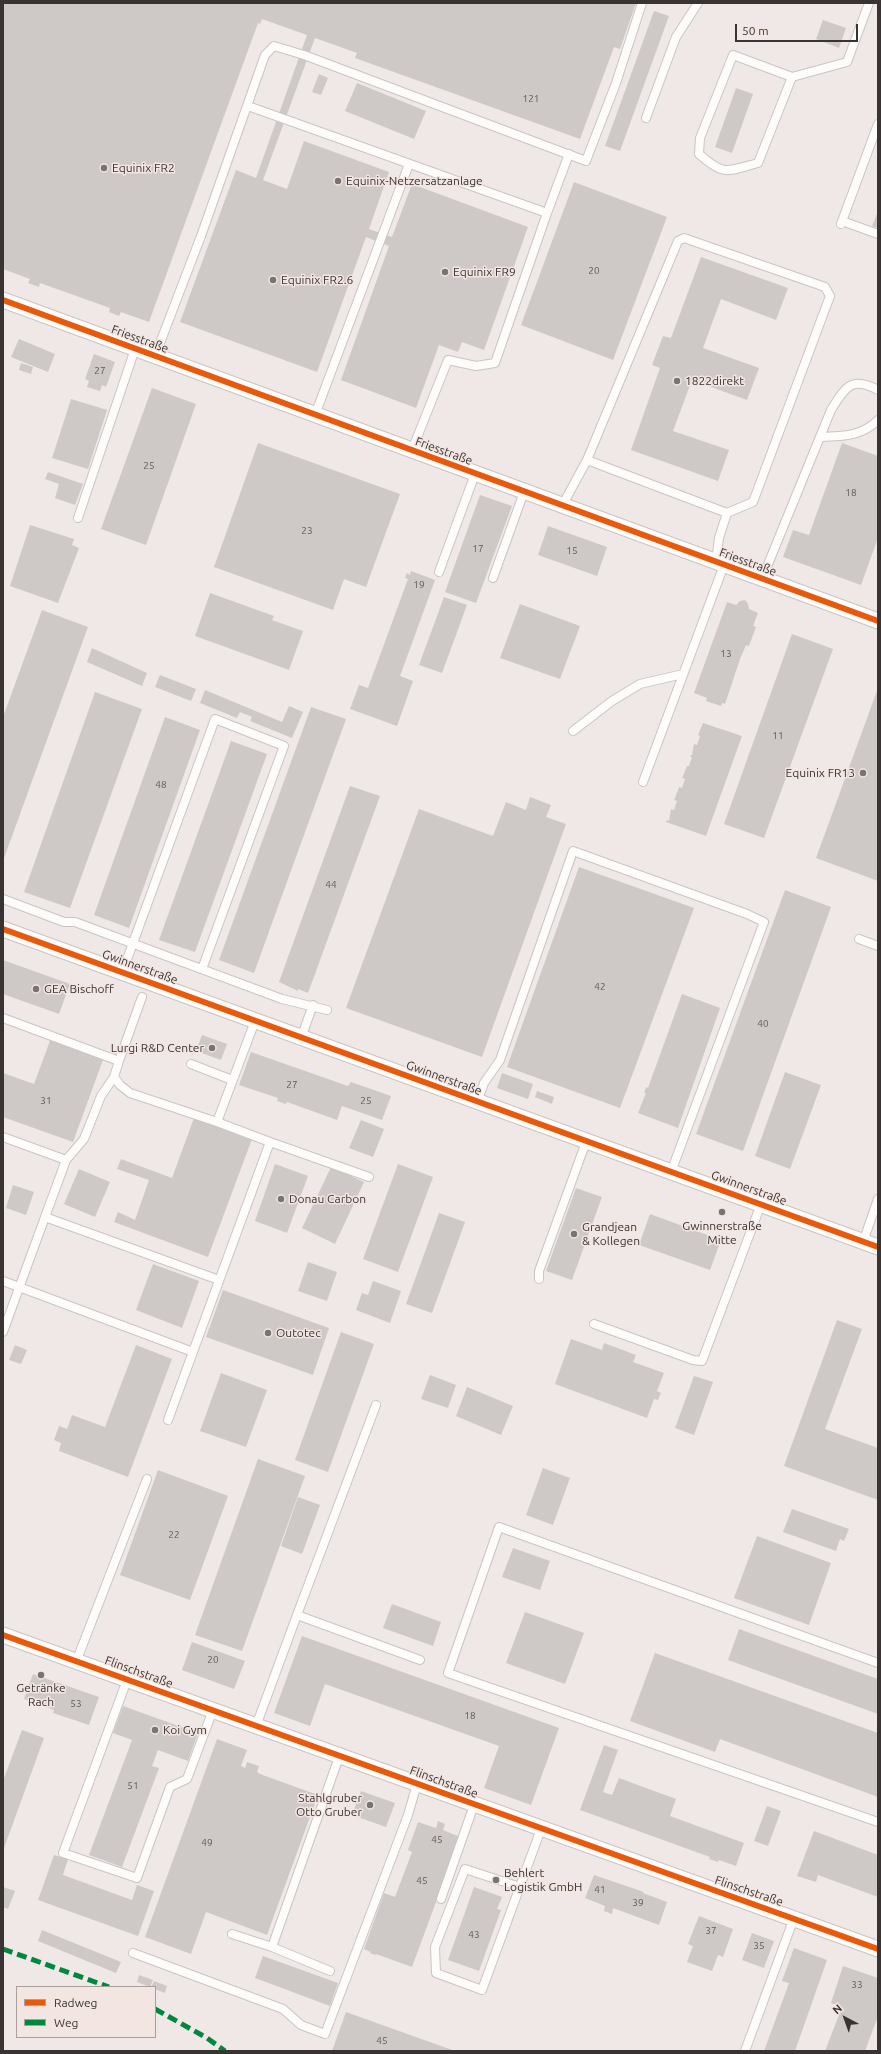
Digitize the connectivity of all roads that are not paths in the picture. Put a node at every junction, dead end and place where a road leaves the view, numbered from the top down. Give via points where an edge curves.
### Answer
1 (642, 3) edge
2 (698, 3) edge
3 (869, 3) edge
4 (792, 77) junction
5 (248, 106) junction
6 (646, 118) dead end
7 (878, 127) edge
8 (569, 154) junction
9 (410, 164) junction
10 (547, 213) junction
11 (878, 234) edge
12 (3, 300) edge
13 (136, 349) junction
14 (155, 356) junction
15 (878, 390) edge
16 (315, 415) junction
17 (878, 420) edge
18 (820, 437) junction
19 (412, 450) junction
20 (587, 460) junction
21 (475, 474) junction
22 (524, 492) junction
23 (562, 506) junction
24 (728, 513) junction
25 (78, 518) dead end
26 (720, 564) junction
27 (439, 572) dead end
28 (493, 578) dead end
29 (762, 579) junction
30 (878, 622) edge
31 (683, 674) junction
32 (573, 731) dead end
33 (643, 782) dead end
34 (3, 899) edge
35 (3, 929) edge
36 (859, 939) dead end
37 (134, 944) junction
38 (878, 946) edge
39 (202, 969) junction
40 (122, 973) junction
41 (142, 997) dead end
42 (313, 1005) junction
43 (327, 1010) dead end
44 (3, 1018) edge
45 (255, 1021) junction
46 (301, 1038) junction
47 (119, 1060) junction
48 (191, 1064) dead end
49 (114, 1077) junction
50 (232, 1080) junction
51 (477, 1102) junction
52 (217, 1122) junction
53 (3, 1137) edge
54 (270, 1142) junction
55 (586, 1142) junction
56 (66, 1160) junction
57 (671, 1172) junction
58 (369, 1177) dead end
59 (878, 1199) edge
60 (761, 1204) junction
61 (45, 1217) junction
62 (863, 1242) junction
63 (878, 1247) edge
64 (539, 1279) dead end
65 (219, 1280) junction
66 (3, 1281) edge
67 (19, 1287) junction
68 (594, 1324) dead end
69 (3, 1332) edge
70 (193, 1352) junction
71 (376, 1405) dead end
72 (168, 1420) dead end
73 (146, 1479) dead end
74 (297, 1615) junction
75 (4, 1639) edge
76 (420, 1660) dead end
77 (76, 1662) junction
78 (878, 1663) edge
79 (127, 1680) junction
80 (213, 1710) junction
81 (256, 1726) junction
82 (339, 1757) junction
83 (417, 1784) junction
84 (474, 1804) junction
85 (878, 1822) edge
86 (541, 1829) junction
87 (520, 1887) junction
88 (441, 1899) dead end
89 (794, 1918) junction
90 (232, 1934) dead end
91 (272, 1947) junction
92 (878, 1949) edge
93 (133, 1953) dead end
94 (330, 1971) dead end
95 (746, 2051) edge

1 - 8 lane via 616,84 586,161
2 - 6 lane via 676,37
3 - 4 lane via 847,62
4 - 4 lane via 758,163 727,171 714,168 699,154 700,138 733,56
5 - 8 lane via 265,55 274,46
5 - 9 lane
5 - 14 lane
7 - 11 lane via 841,222
8 - 10 lane
9 - 10 lane
9 - 16 lane
10 - 19 lane via 495,363 476,366 448,360
12 - 13 street, Friesstraße
13 - 14 street, Friesstraße
13 - 25 lane
14 - 16 street, Friesstraße
15 - 18 lane via 864,383 848,386 831,410
16 - 19 street, Friesstraße
17 - 18 lane via 862,433
18 - 29 lane
19 - 21 street, Friesstraße
20 - 23 lane
20 - 24 lane
20 - 24 lane via 678,241 684,238 825,287 830,296 753,502
21 - 22 street, Friesstraße
21 - 27 lane
22 - 23 street, Friesstraße
22 - 28 lane
23 - 26 street, Friesstraße
24 - 26 lane via 719,538
26 - 29 street, Friesstraße
26 - 31 lane
29 - 30 street, Friesstraße
31 - 32 lane via 640,684 612,701
31 - 33 lane
34 - 37 lane
35 - 40 street, Gwinnerstraße
36 - 38 lane
37 - 39 lane
37 - 39 lane via 215,719 284,746
37 - 40 lane
39 - 42 lane via 282,999
40 - 45 street, Gwinnerstraße
41 - 47 lane
42 - 43 lane
42 - 46 lane
44 - 47 lane
45 - 46 street, Gwinnerstraße
45 - 50 lane
46 - 51 street, Gwinnerstraße
47 - 49 lane
48 - 50 lane
49 - 52 lane via 130,1093
49 - 56 lane via 101,1096 84,1139
50 - 52 lane
51 - 55 street, Gwinnerstraße
51 - 57 lane via 484,1083 500,1060 573,852 747,914 764,922
52 - 54 lane
53 - 56 lane
54 - 58 lane
54 - 65 lane
55 - 57 street, Gwinnerstraße
55 - 64 lane via 539,1271
56 - 61 lane
57 - 60 street, Gwinnerstraße
59 - 62 lane
60 - 62 street, Gwinnerstraße
60 - 68 lane via 702,1361
61 - 65 lane
61 - 67 lane
62 - 63 street, Gwinnerstraße
65 - 70 lane
66 - 67 lane
67 - 69 lane
67 - 70 lane
70 - 72 lane
71 - 74 lane
73 - 77 lane
74 - 76 lane
74 - 81 lane
75 - 77 street, Flinschstraße
77 - 79 street, Flinschstraße
78 - 85 lane via 499,1527 448,1673
79 - 80 street, Flinschstraße
79 - 80 lane via 63,1854 137,1878 170,1786 187,1779
80 - 81 street, Flinschstraße
81 - 82 street, Flinschstraße
82 - 83 street, Flinschstraße
82 - 91 lane
83 - 84 street, Flinschstraße
83 - 93 lane via 325,2034 301,2025 283,2009
84 - 86 street, Flinschstraße
84 - 88 lane
86 - 87 lane
86 - 89 street, Flinschstraße
87 - 87 lane via 482,1990 436,1974 435,1947 465,1869
89 - 92 street, Flinschstraße
89 - 95 lane
90 - 91 lane
91 - 94 lane

